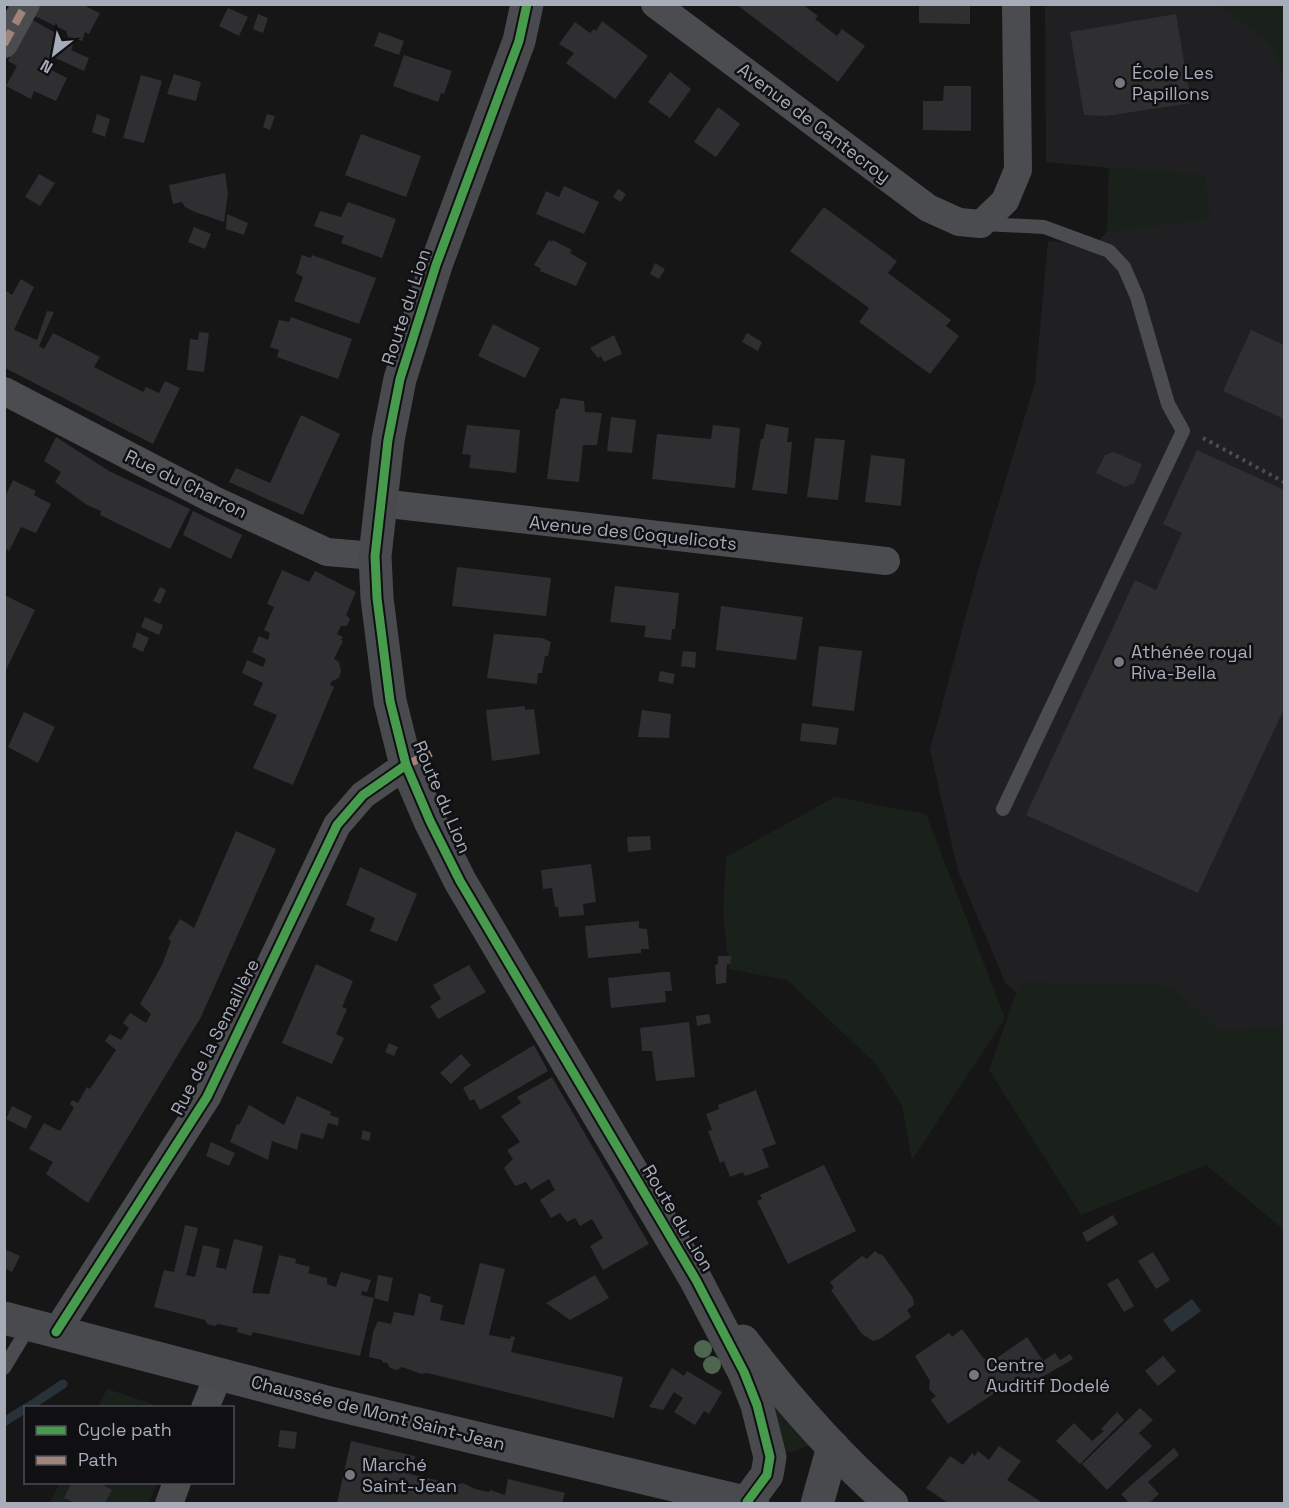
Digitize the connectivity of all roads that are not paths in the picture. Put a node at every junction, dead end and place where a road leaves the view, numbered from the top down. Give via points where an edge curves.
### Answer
1 (26, 4) edge
2 (527, 4) edge
3 (655, 4) edge
4 (1016, 4) edge
5 (4, 44) edge
6 (981, 224) junction
7 (4, 391) edge
8 (380, 504) junction
9 (375, 556) junction
10 (886, 561) dead end
11 (406, 765) junction
12 (1003, 809) dead end
13 (696, 1280) junction
14 (30, 1325) edge
15 (4, 1368) edge
16 (219, 1374) junction
17 (205, 1406) edge
18 (832, 1447) junction
19 (176, 1484) edge
20 (169, 1503) edge
21 (750, 1503) edge
22 (817, 1503) edge
23 (892, 1503) edge

1 - 5 street
2 - 8 street, Route du Lion via 519,41 436,265 400,379
3 - 6 street, Avenue de Cantecroy via 928,208 959,222
4 - 6 street via 1018,170 1005,201
6 - 12 lane via 1044,227 1109,251 1124,267 1137,297 1168,404 1183,431
7 - 9 street, Rue du Charron via 214,500 327,552
8 - 9 street, Route du Lion
8 - 10 street, Avenue des Coquelicots
9 - 11 street, Route du Lion via 390,701
11 - 13 street, Route du Lion via 460,880
11 - 14 street, Rue de la Semaillère via 363,795 337,825 207,1097
13 - 18 street, Route du Lion via 779,1388
13 - 21 street, Route du Lion via 744,1372 771,1457 767,1476
14 - 15 lane
14 - 16 street, Chaussée de Mont Saint-Jean
16 - 17 street
16 - 21 street, Chaussée de Mont Saint-Jean
18 - 22 street
18 - 23 street, Route du Lion
19 - 20 street

